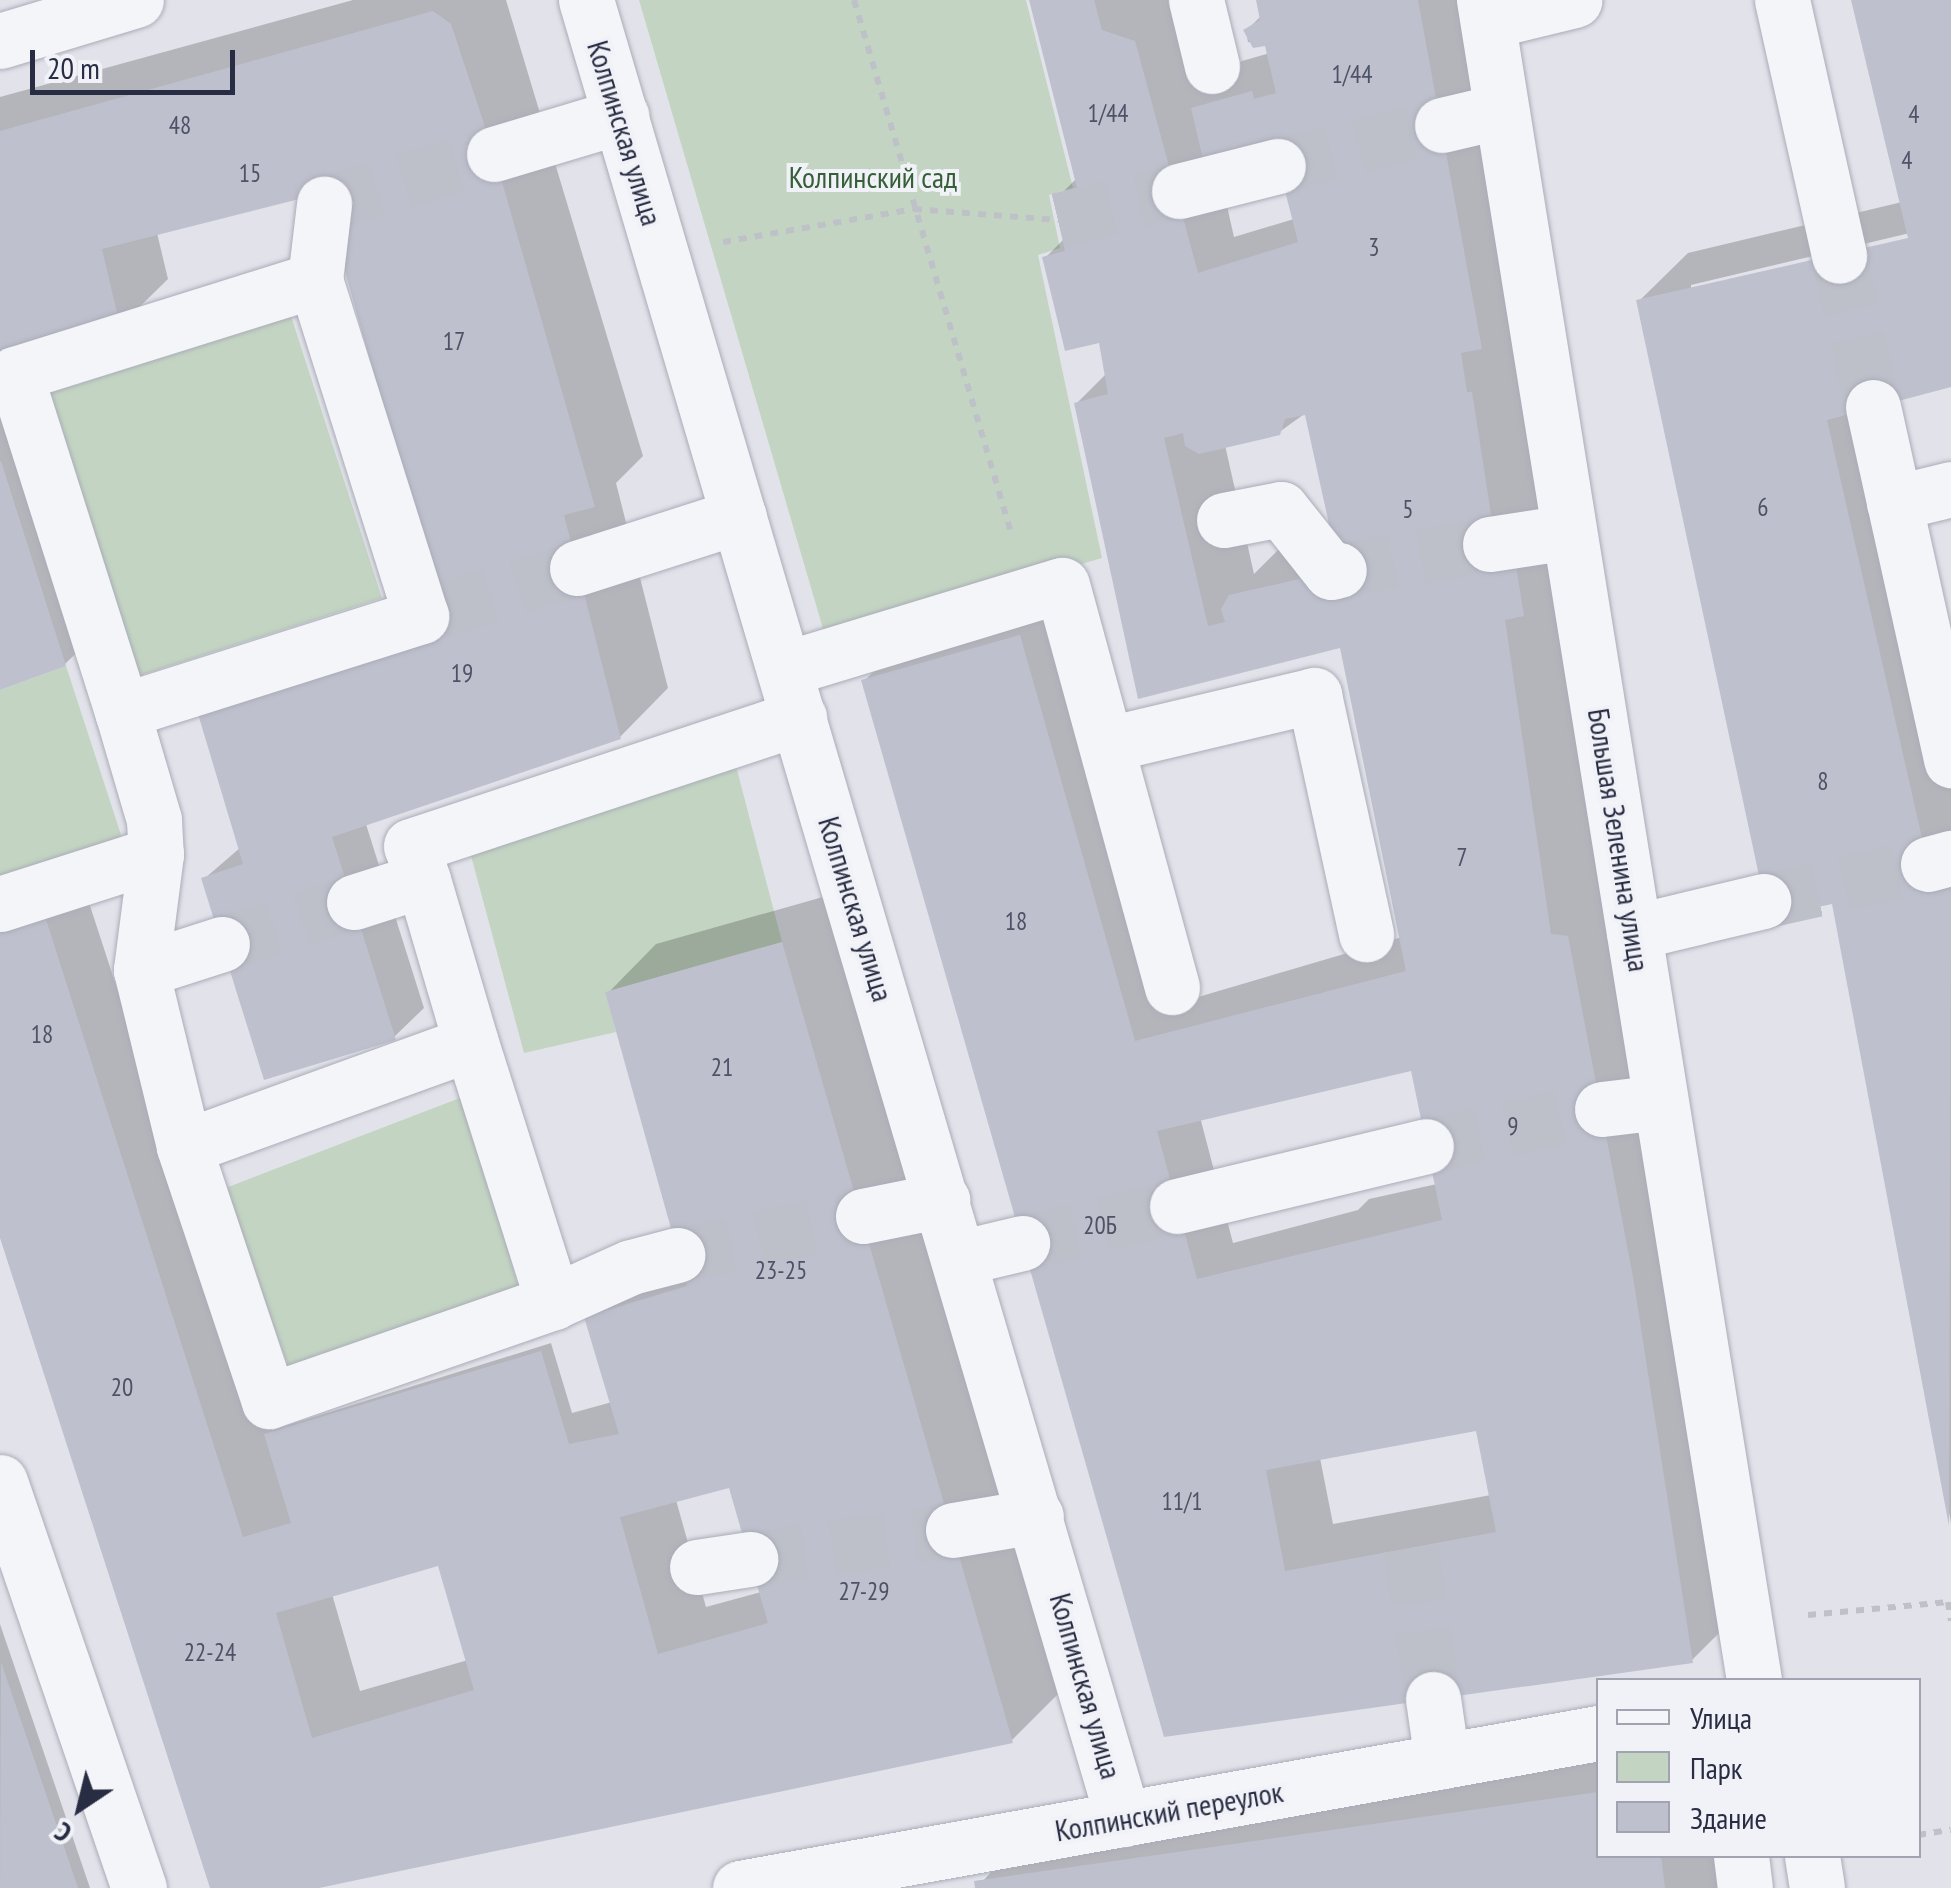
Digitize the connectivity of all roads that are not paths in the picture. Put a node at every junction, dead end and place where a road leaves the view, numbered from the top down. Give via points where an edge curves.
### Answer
1 (136, 0) edge
2 (586, 0) edge
3 (1196, 0) edge
4 (1575, 0) edge
5 (1782, 0) edge
6 (1486, 10) edge
7 (0, 40) edge
8 (1212, 66) dead end
9 (1499, 99) junction
10 (621, 116) junction
11 (1442, 124) tunnel mouth
12 (494, 154) tunnel mouth
13 (1278, 166) tunnel mouth
14 (1179, 191) tunnel mouth
15 (324, 204) dead end
16 (1839, 256) tunnel mouth
17 (315, 280) junction
18 (1874, 407) tunnel mouth
19 (1951, 488) edge
20 (1894, 503) junction
21 (739, 516) junction
22 (1224, 520) dead end
23 (1568, 532) junction
24 (1490, 544) tunnel mouth
25 (577, 568) tunnel mouth
26 (1339, 570) dead end
27 (792, 693) junction
28 (122, 711) junction
29 (1109, 744) junction
30 (1951, 760) edge
31 (156, 854) junction
32 (423, 880) junction
33 (1764, 901) tunnel mouth
34 (354, 902) tunnel mouth
35 (0, 904) edge
36 (1634, 932) junction
37 (1366, 934) dead end
38 (222, 944) tunnel mouth
39 (141, 970) junction
40 (1172, 988) dead end
41 (471, 1043) junction
42 (1661, 1102) junction
43 (1602, 1109) tunnel mouth
44 (1426, 1146) tunnel mouth
45 (184, 1148) junction
46 (942, 1200) junction
47 (1177, 1206) tunnel mouth
48 (863, 1216) tunnel mouth
49 (1022, 1243) tunnel mouth
50 (678, 1255) tunnel mouth
51 (959, 1258) junction
52 (553, 1302) junction
53 (0, 1482) edge
54 (1036, 1516) junction
55 (952, 1530) tunnel mouth
56 (1754, 1678) edge
57 (1433, 1699) tunnel mouth
58 (1596, 1733) edge
59 (1442, 1761) junction
60 (1124, 1819) junction
61 (1741, 1858) edge
62 (1812, 1858) edge
63 (885, 1875) edge
64 (139, 1888) edge
65 (740, 1888) edge
66 (1745, 1888) edge
67 (1817, 1888) edge

1 - 7 street
2 - 10 street, Колпинская улица
3 - 8 street
4 - 6 street
5 - 16 street
6 - 9 street, Большая Зеленина улица
9 - 11 street
9 - 23 street, Большая Зеленина улица
10 - 12 street
10 - 21 street, Колпинская улица
13 - 14 street
15 - 17 street
17 - 28 street via 15,374
17 - 28 street via 430,613
18 - 20 street
19 - 20 street
20 - 30 street
21 - 25 street
21 - 27 street, Колпинская улица
22 - 26 street via 1281,509 1331,572
23 - 24 street
23 - 36 street, Большая Зеленина улица
27 - 29 street via 1062,585
27 - 32 street via 411,846
27 - 46 street, Колпинская улица
28 - 31 street via 154,820
29 - 37 street via 1314,695
29 - 40 street
31 - 35 street
31 - 39 street
32 - 34 street
32 - 41 street
33 - 36 street
36 - 42 street, Большая Зеленина улица
38 - 39 street
39 - 45 street
41 - 45 street
41 - 52 street
42 - 43 street
42 - 56 street, Большая Зеленина улица
44 - 47 street
45 - 52 street via 269,1402
46 - 48 street
46 - 51 street, Колпинская улица
49 - 51 street
50 - 52 street via 630,1267
51 - 54 street, Колпинская улица
53 - 64 street
54 - 55 street
54 - 60 street, Колпинская улица
57 - 59 street
58 - 59 street, Колпинский переулок
59 - 60 street, Колпинский переулок
60 - 63 street, Колпинский переулок
61 - 66 street
62 - 67 street
63 - 65 street, Колпинский переулок

